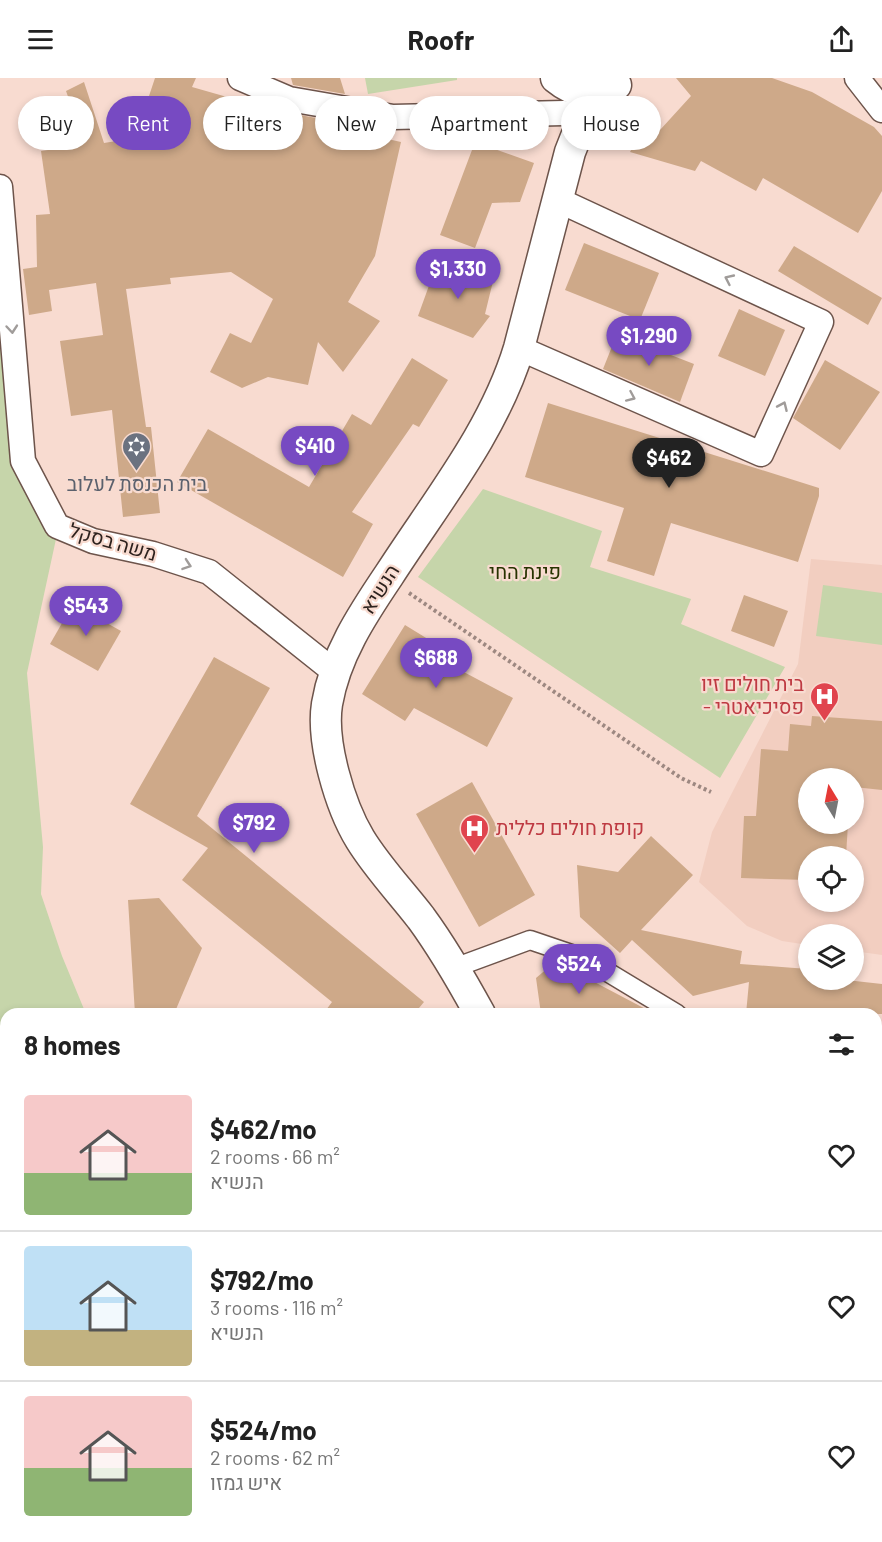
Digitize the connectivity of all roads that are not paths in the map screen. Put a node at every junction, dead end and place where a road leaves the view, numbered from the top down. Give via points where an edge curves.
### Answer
1 (240, 78) edge
2 (555, 78) edge
3 (857, 78) edge
4 (618, 83) edge
5 (561, 101) edge
6 (882, 110) edge
7 (561, 112) edge
8 (570, 152) joint
9 (0, 187) edge
10 (558, 200) junction
11 (519, 348) junction
12 (336, 673) junction
13 (454, 968) junction
14 (477, 1008) edge
15 (667, 1008) edge

1 - 7 street via 289,99 393,117
2 - 4 street via 581,92 597,93
2 - 5 street, הנשיא
3 - 6 street
4 - 8 street, הנשיא via 583,118
8 - 10 street, הנשיא
9 -> 12 street, משה בסקל via 23,461 57,526 93,541 209,572
10 - 11 street, הנשיא
11 -> 10 street via 761,454 821,322
11 - 12 street, הנשיא via 492,416 386,578 341,654
12 - 13 street, הנשיא via 327,705 326,747 342,796 359,838
13 - 14 street, הנשיא
13 - 15 street via 530,940 586,959

